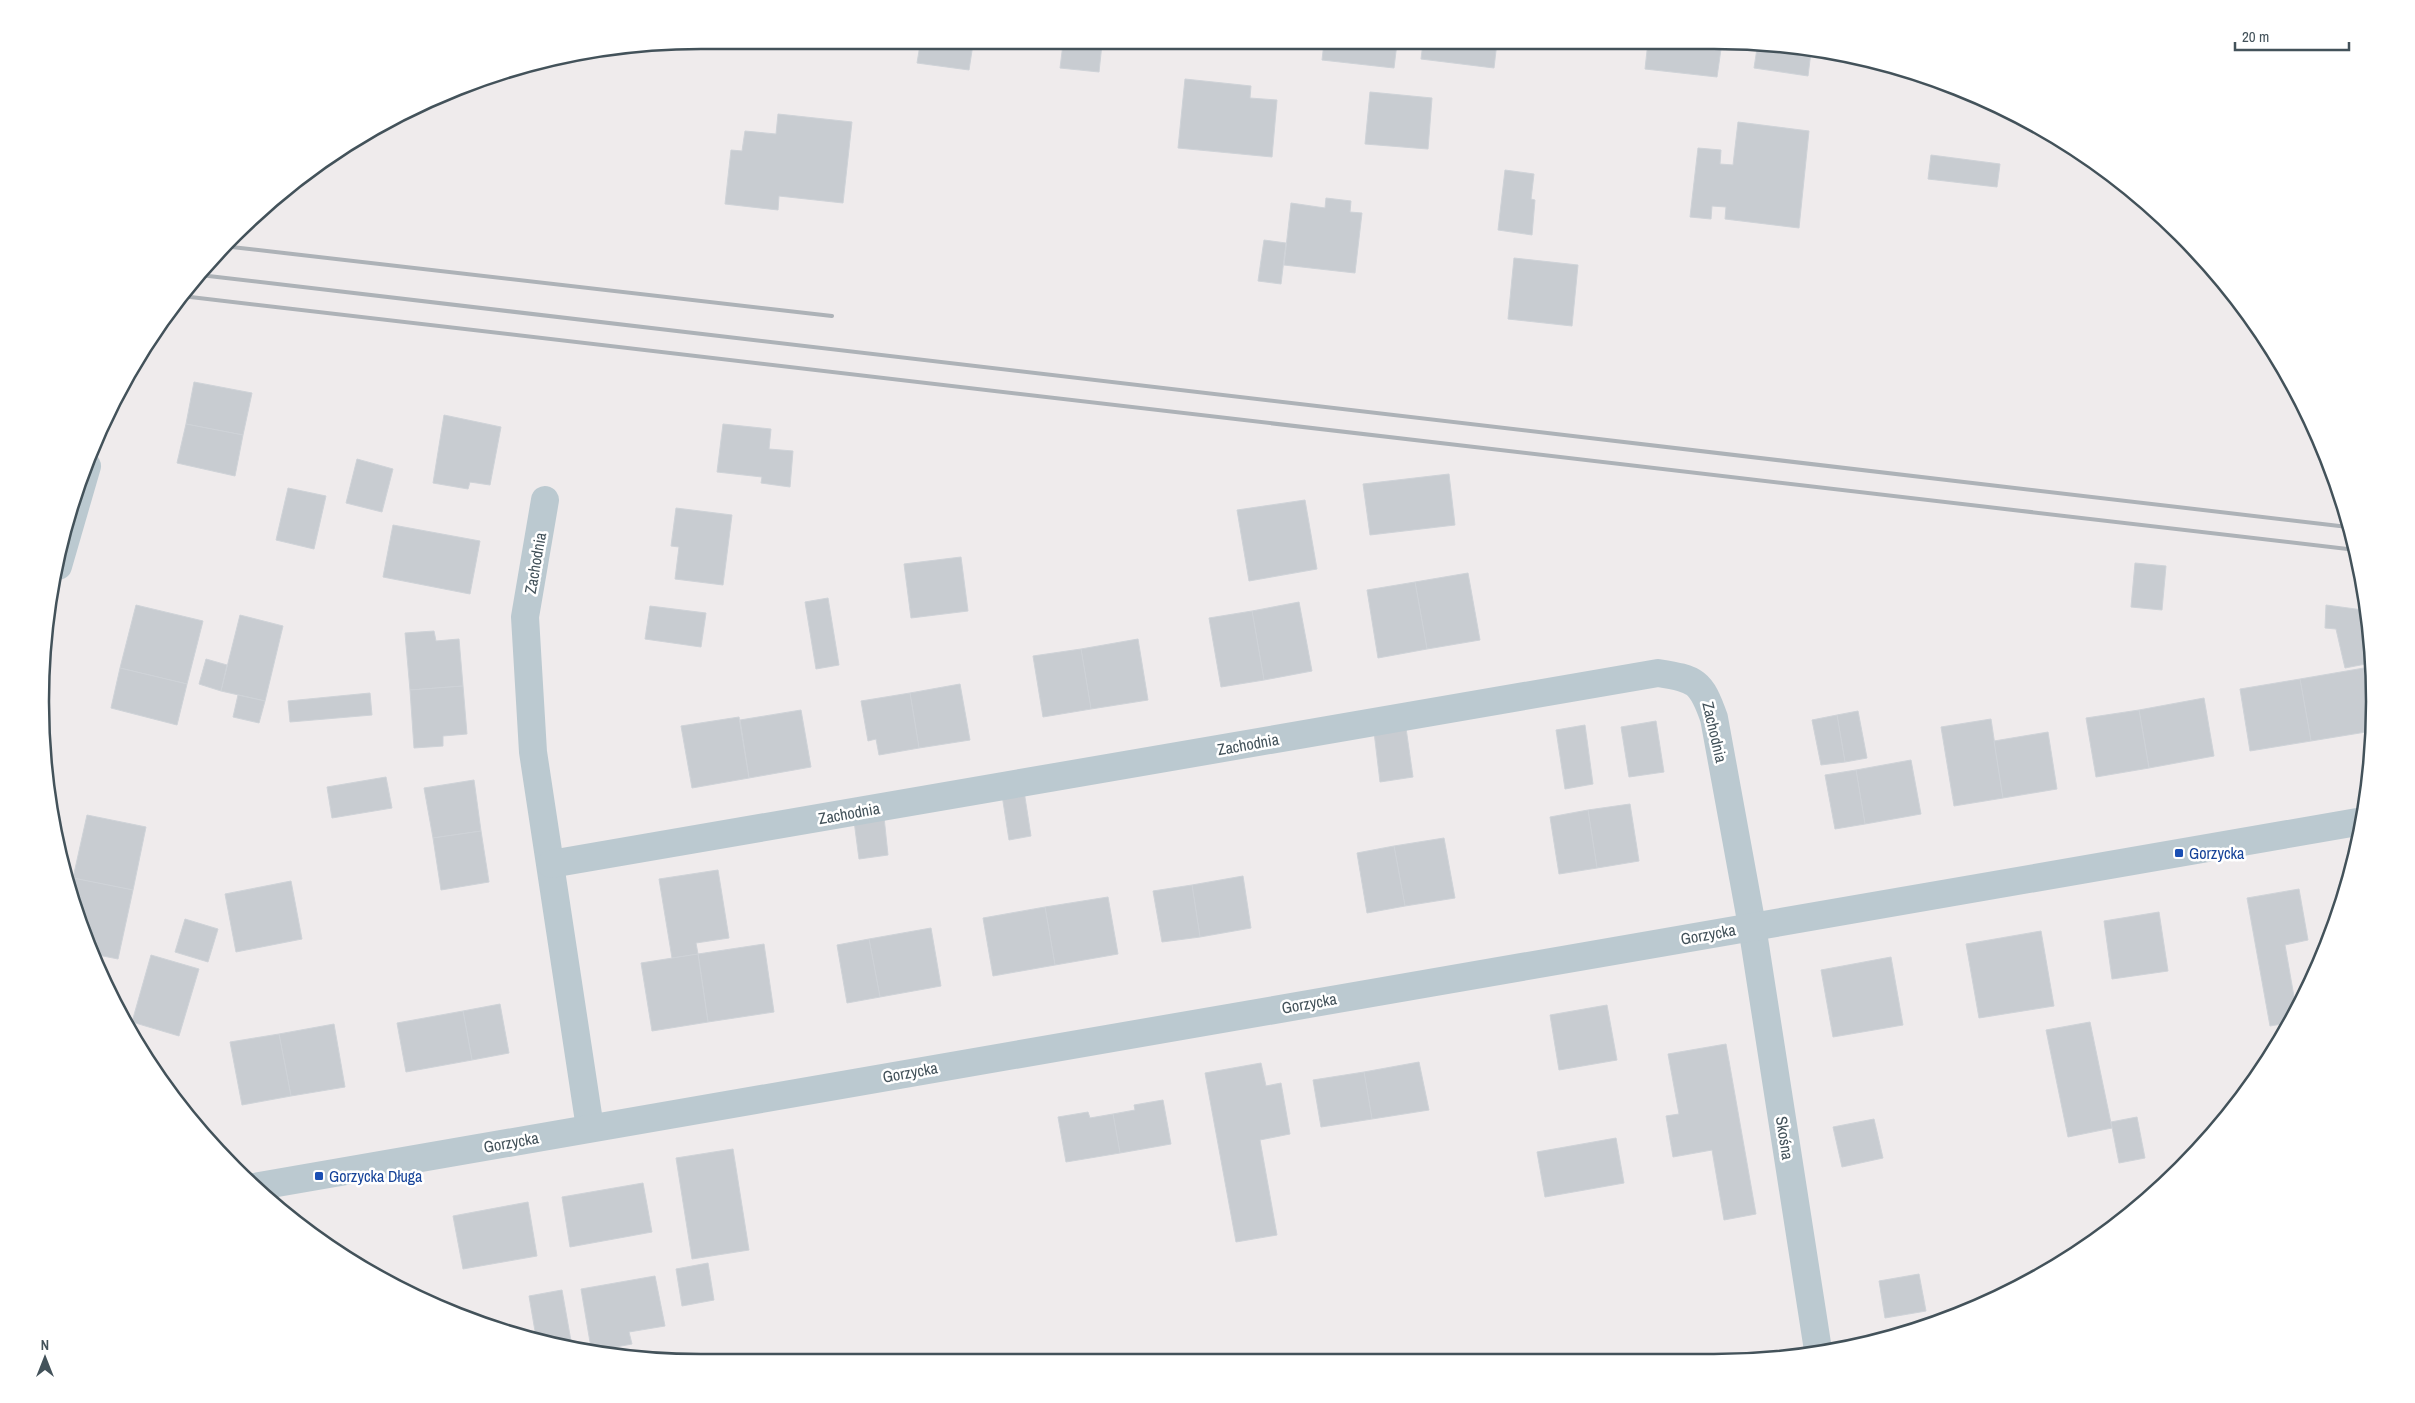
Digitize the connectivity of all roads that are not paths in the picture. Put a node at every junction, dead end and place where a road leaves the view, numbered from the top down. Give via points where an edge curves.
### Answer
1 (545, 500) dead end
2 (2355, 822) edge
3 (550, 864) junction
4 (1752, 926) junction
5 (590, 1128) junction
6 (264, 1185) edge
7 (1817, 1346) edge

1 - 3 street, Zachodnia via 525,617 533,752
2 - 4 street, Gorzycka
3 - 4 street, Zachodnia via 1658,673 1689,678 1706,695 1714,718
3 - 5 street, Zachodnia
4 - 5 street, Gorzycka
4 - 7 street, Skośna
5 - 6 street, Gorzycka

